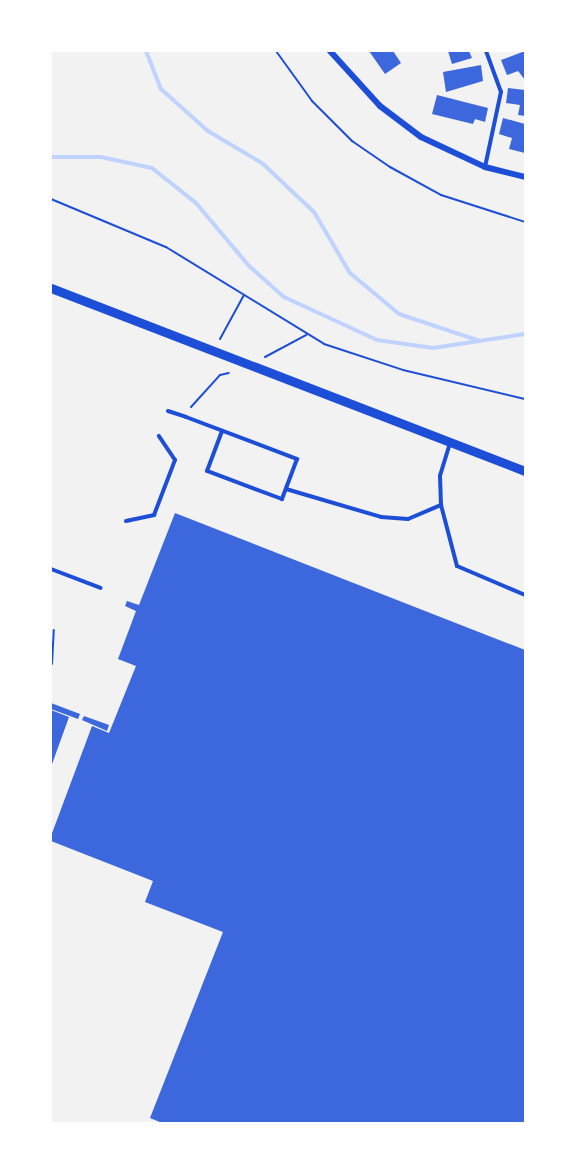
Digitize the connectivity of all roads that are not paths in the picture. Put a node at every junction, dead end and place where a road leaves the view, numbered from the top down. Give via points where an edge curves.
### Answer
1 (330, 51) edge
2 (486, 51) edge
3 (485, 167) junction
4 (525, 177) edge
5 (51, 288) edge
6 (168, 411) dead end
7 (222, 431) junction
8 (159, 436) dead end
9 (450, 442) junction
10 (525, 471) edge
11 (286, 489) junction
12 (441, 505) junction
13 (126, 521) dead end
14 (51, 569) edge
15 (101, 588) dead end
16 (525, 595) edge

1 - 3 street via 380,106 421,137
2 - 3 lane via 501,92
3 - 4 street
5 - 9 street
6 - 7 lane
7 - 11 lane via 297,459
7 - 11 lane via 207,471 282,499
8 - 13 lane via 175,460 154,515
9 - 10 street
9 - 12 lane via 440,476
11 - 12 lane via 381,517 408,519
12 - 16 lane via 457,566
14 - 15 lane

